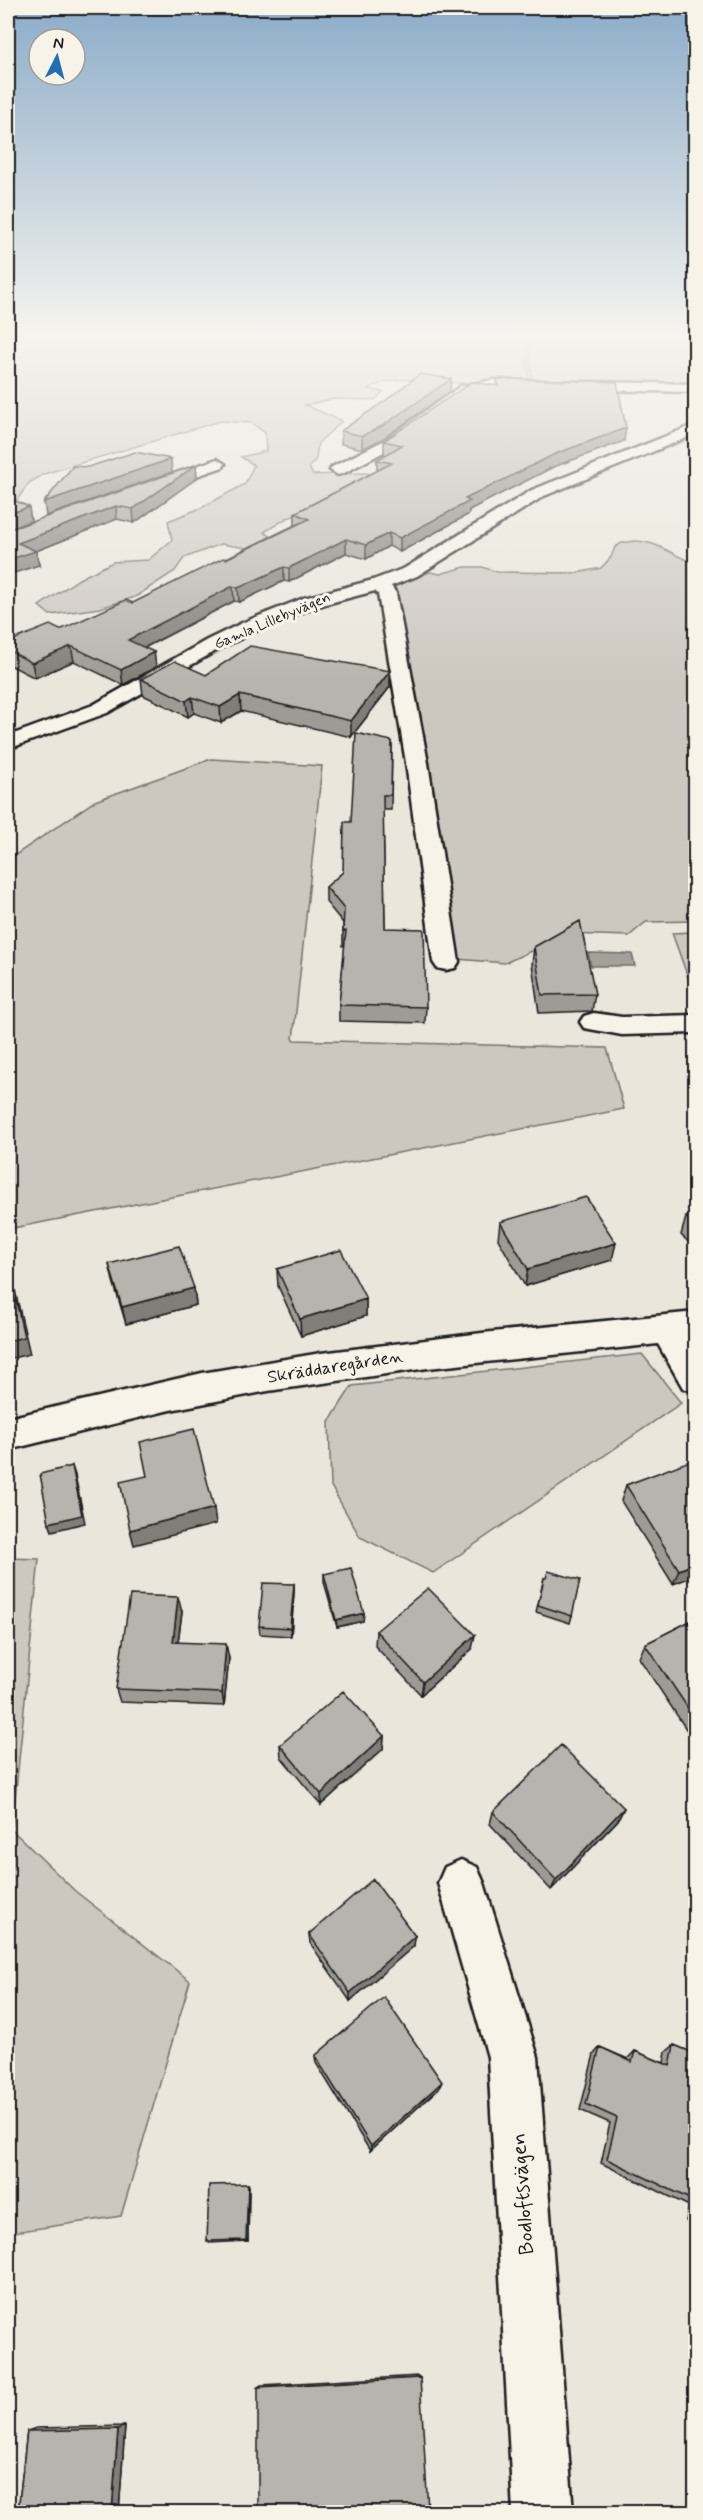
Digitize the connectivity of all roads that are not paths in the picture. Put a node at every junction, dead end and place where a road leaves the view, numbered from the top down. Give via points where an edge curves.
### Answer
1 (375, 451) edge
2 (641, 451) edge
3 (217, 464) dead end
4 (338, 470) dead end
5 (134, 492) edge
6 (379, 584) junction
7 (8, 743) edge
8 (446, 962) dead end
9 (594, 1022) dead end
10 (696, 1024) edge
11 (681, 1328) edge
12 (696, 1378) edge
13 (8, 1434) edge
14 (461, 1883) dead end
15 (543, 2512) edge

1 - 4 street
2 - 6 street, Gamla Lillebyvägen via 538,493 426,565
3 - 5 street
6 - 7 street, Gamla Lillebyvägen via 311,602 251,626 100,709
6 - 8 street via 387,593 395,637
9 - 10 street via 622,1026
11 - 12 street, Skräddaregården
11 - 13 street, Skräddaregården via 429,1352 268,1376 155,1398
14 - 15 street, Bodloftsvägen via 513,2056

